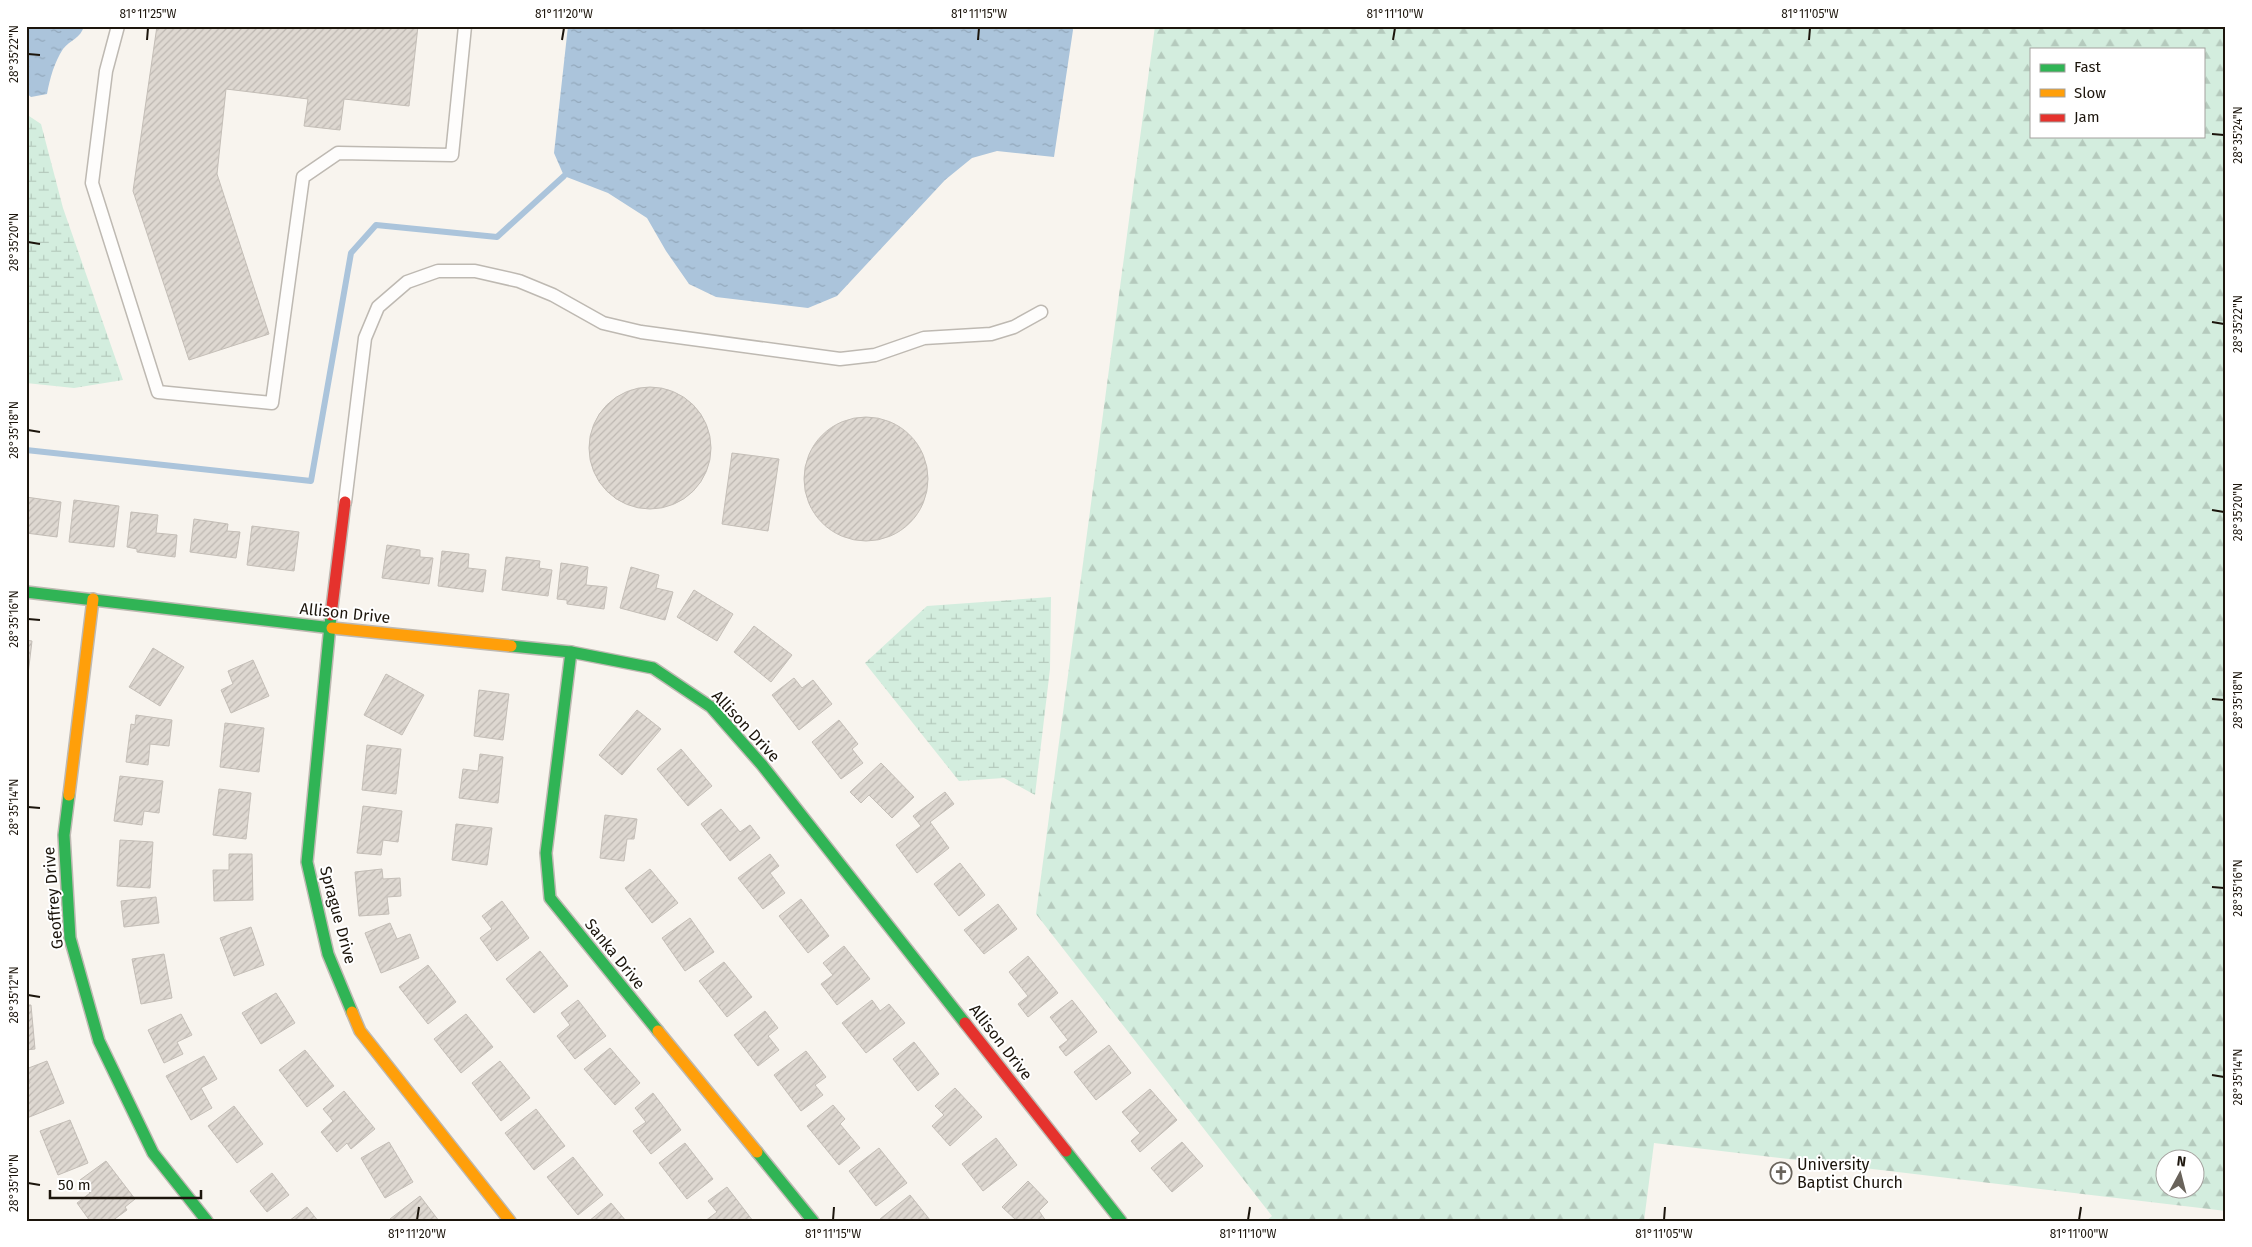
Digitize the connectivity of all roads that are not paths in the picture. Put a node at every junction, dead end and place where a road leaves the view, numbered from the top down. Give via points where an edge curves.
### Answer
1 (118, 26) edge
2 (466, 26) edge
3 (1041, 312) dead end
4 (345, 502) joint
5 (26, 592) edge
6 (92, 599) junction
7 (329, 628) junction
8 (570, 652) junction
9 (207, 1221) edge
10 (510, 1221) edge
11 (813, 1221) edge
12 (1121, 1221) edge

1 - 2 lane via 106,71 92,183 158,392 272,403 303,177 338,153 452,155
3 - 4 lane via 991,334 924,338 875,355 840,359 641,332 603,323 553,295 519,281 475,271 438,271 407,282 378,307 365,338
4 - 7 street, Sprague Drive
5 - 6 street, Allison Drive
6 - 7 street, Allison Drive
6 - 9 street, Geoffrey Drive via 64,835 70,938 99,1041 153,1153
7 - 8 street, Allison Drive
7 - 10 street, Sprague Drive via 307,862 328,954 360,1031
8 - 11 street, Sanka Drive via 546,853 550,898
8 - 12 street, Allison Drive via 653,668 711,707 762,765

